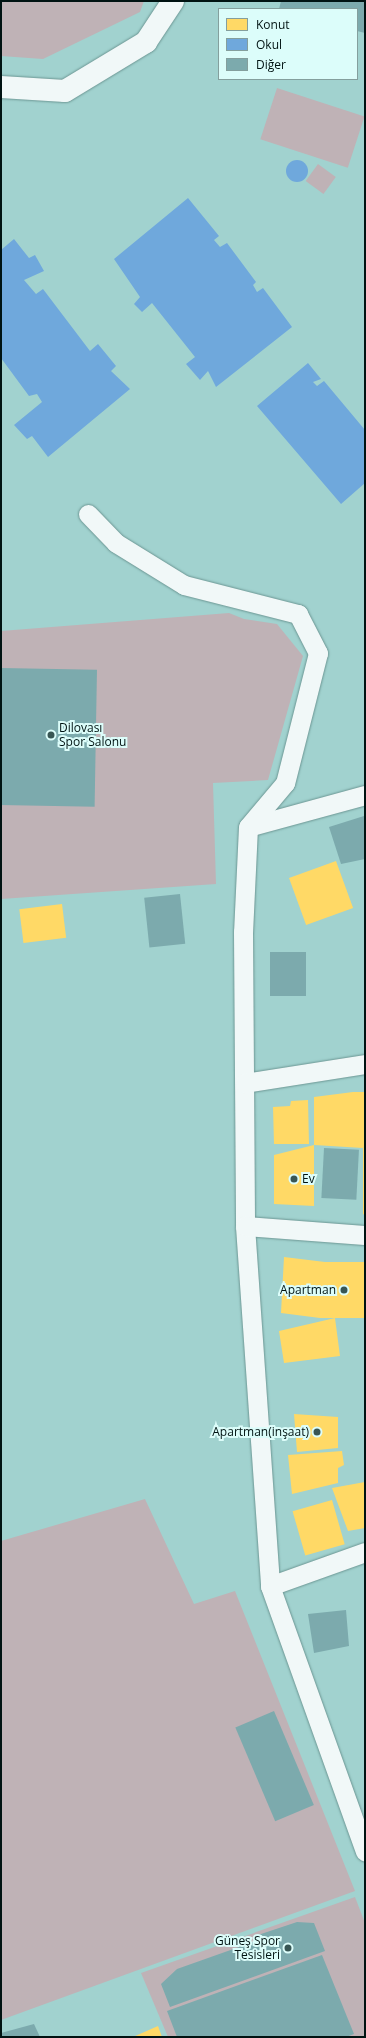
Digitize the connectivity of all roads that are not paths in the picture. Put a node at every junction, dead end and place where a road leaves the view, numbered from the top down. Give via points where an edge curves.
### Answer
1 (173, 1) edge
2 (1, 87) edge
3 (88, 514) dead end
4 (365, 795) edge
5 (248, 827) junction
6 (365, 1064) edge
7 (245, 1084) junction
8 (245, 1226) junction
9 (365, 1235) edge
10 (365, 1552) edge
11 (270, 1586) junction
12 (365, 1851) edge

1 - 2 street via 146,42 65,91
3 - 5 street via 116,543 184,585 298,614 318,653 285,783
4 - 5 street
5 - 7 street via 243,932
6 - 7 street
7 - 8 street
8 - 9 street
8 - 11 street
10 - 11 street
11 - 12 street

